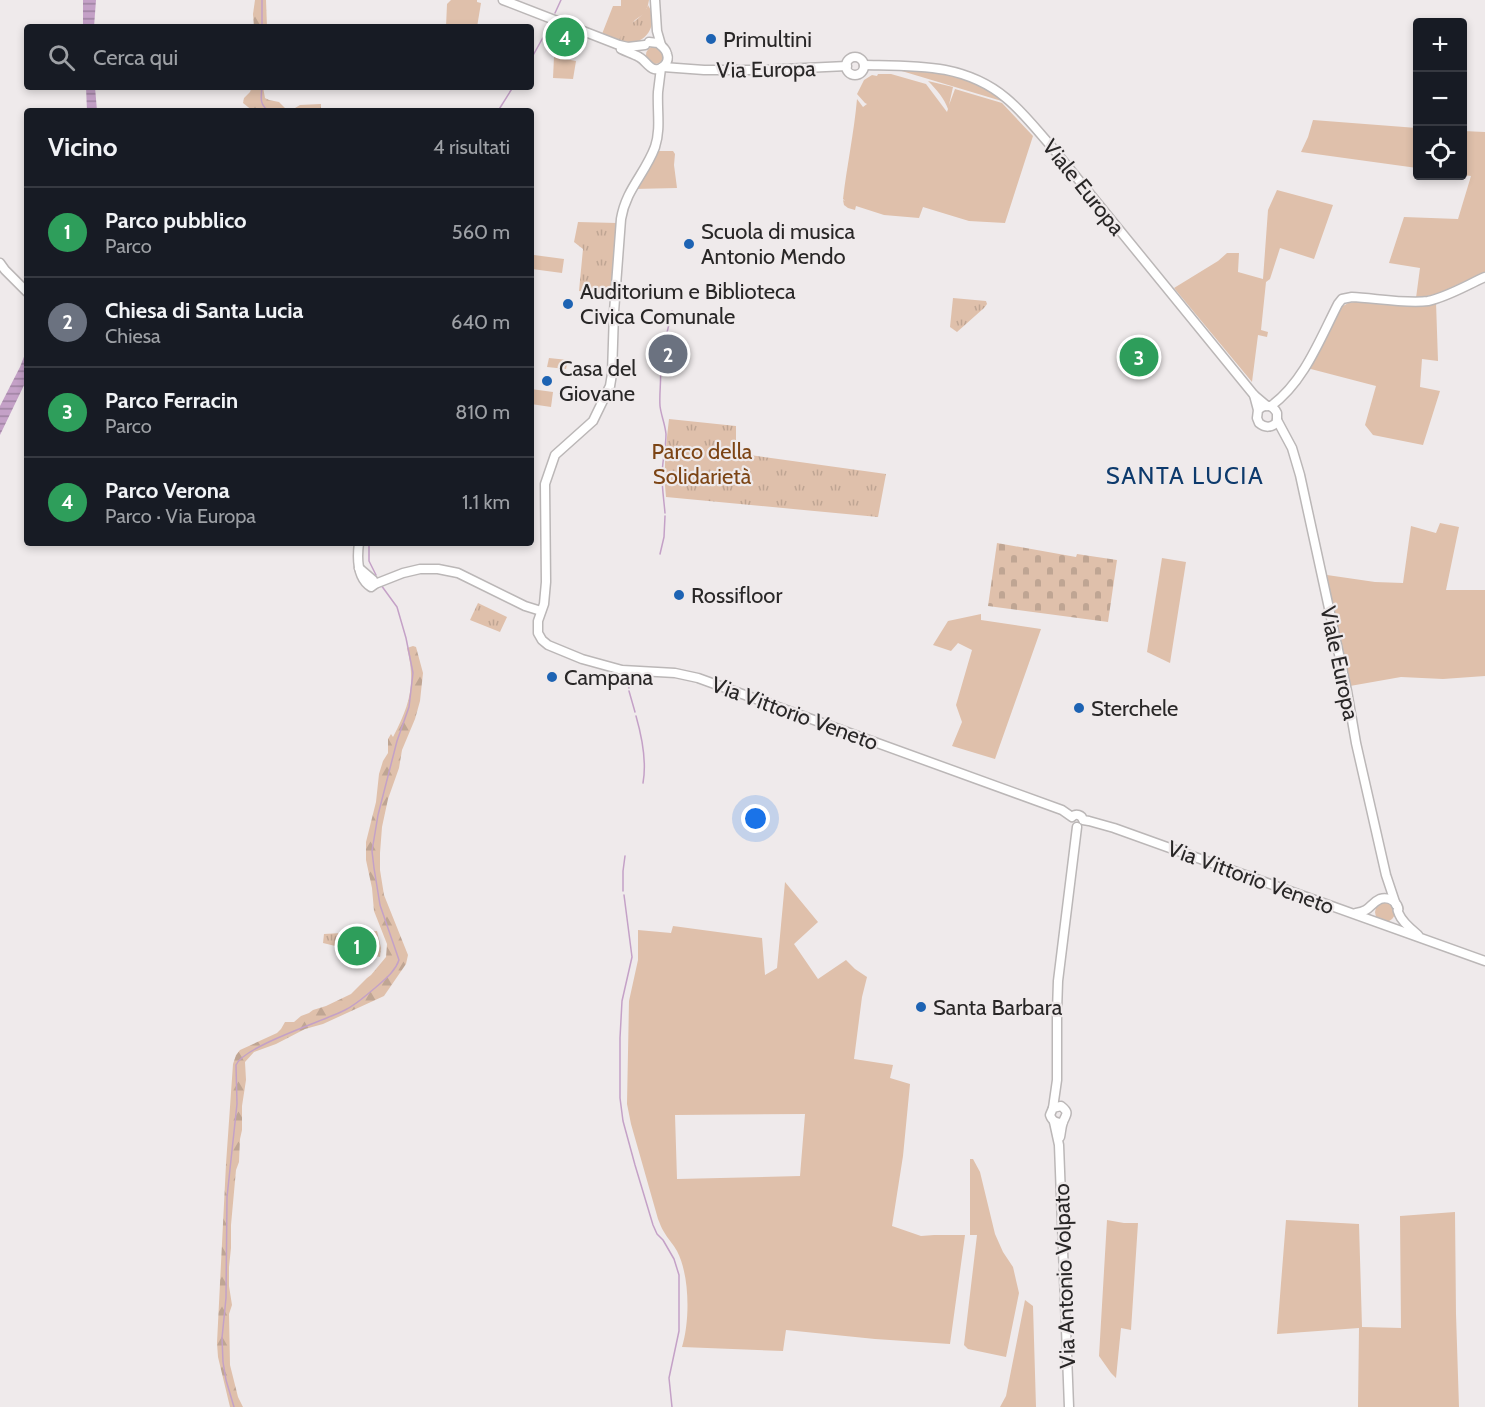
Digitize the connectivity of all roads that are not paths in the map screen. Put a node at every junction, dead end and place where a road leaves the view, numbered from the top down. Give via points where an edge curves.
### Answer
1 (503, 0) edge
2 (655, 0) edge
3 (657, 24) junction
4 (602, 39) junction
5 (647, 43) junction
6 (661, 45) junction
7 (668, 54) junction
8 (642, 58) junction
9 (846, 66) joint
10 (659, 67) junction
11 (686, 69) junction
12 (658, 92) junction
13 (0, 263) edge
14 (1485, 277) edge
15 (24, 289) edge
16 (1254, 395) junction
17 (1258, 410) junction
18 (1273, 410) junction
19 (1270, 427) junction
20 (1293, 451) junction
21 (358, 546) edge
22 (541, 611) junction
23 (1080, 824) junction
24 (1386, 875) junction
25 (1377, 902) junction
26 (1397, 909) junction
27 (1350, 913) junction
28 (1381, 923) junction
29 (1424, 939) junction
30 (1485, 961) edge
31 (1057, 1080) junction
32 (1053, 1108) junction
33 (1063, 1108) junction
34 (1059, 1122) junction
35 (1070, 1407) edge

1 - 4 street
2 - 3 street
3 - 5 street
3 - 6 street
4 - 5 street via 628,47
4 - 8 street
5 - 6 street
5 - 8 street
6 - 7 street, Via Europa
7 - 10 street
7 - 11 street, Via Europa
8 - 10 street
9 - 11 street, Via Europa
9 - 16 street, Viale Europa via 855,57 864,65 955,71 1005,97 1051,146
10 - 11 street, Via Europa
10 - 12 street
11 - 12 street via 667,74
12 - 22 street via 656,142 623,208 607,395 593,422 555,455 546,484 546,582
13 - 15 street
14 - 18 street via 1427,301 1342,299 1299,377
16 - 17 street, Viale Europa
16 - 18 street, Viale Europa
17 - 18 street
17 - 19 street via 1259,423
18 - 19 street via 1275,423
18 - 20 street, Viale Europa
19 - 20 street, Viale Europa
20 - 24 street, Viale Europa
21 - 22 street via 359,568 375,584 411,571 438,569 455,572
22 - 23 street, Via Vittorio Veneto via 538,633 542,640 573,655 622,670 698,678 1057,808 1072,817 1073,826
23 - 27 street, Via Vittorio Veneto via 1089,820 1114,828
23 - 31 street via 1058,981
24 - 25 street, Viale Europa
24 - 26 street, Viale Europa
25 - 26 street, Via Vittorio Veneto via 1387,898
25 - 27 street, Via Vittorio Veneto via 1364,912
25 - 28 street via 1373,916
26 - 28 street via 1393,922
26 - 29 street, Via Vittorio Veneto
27 - 28 street, Via Vittorio Veneto
28 - 29 street, Via Vittorio Veneto
29 - 30 street, Via Vittorio Veneto
31 - 32 street
31 - 33 street
32 - 33 street
32 - 34 street via 1050,1115
33 - 34 street via 1067,1116
34 - 35 street, Via Antonio Volpato

